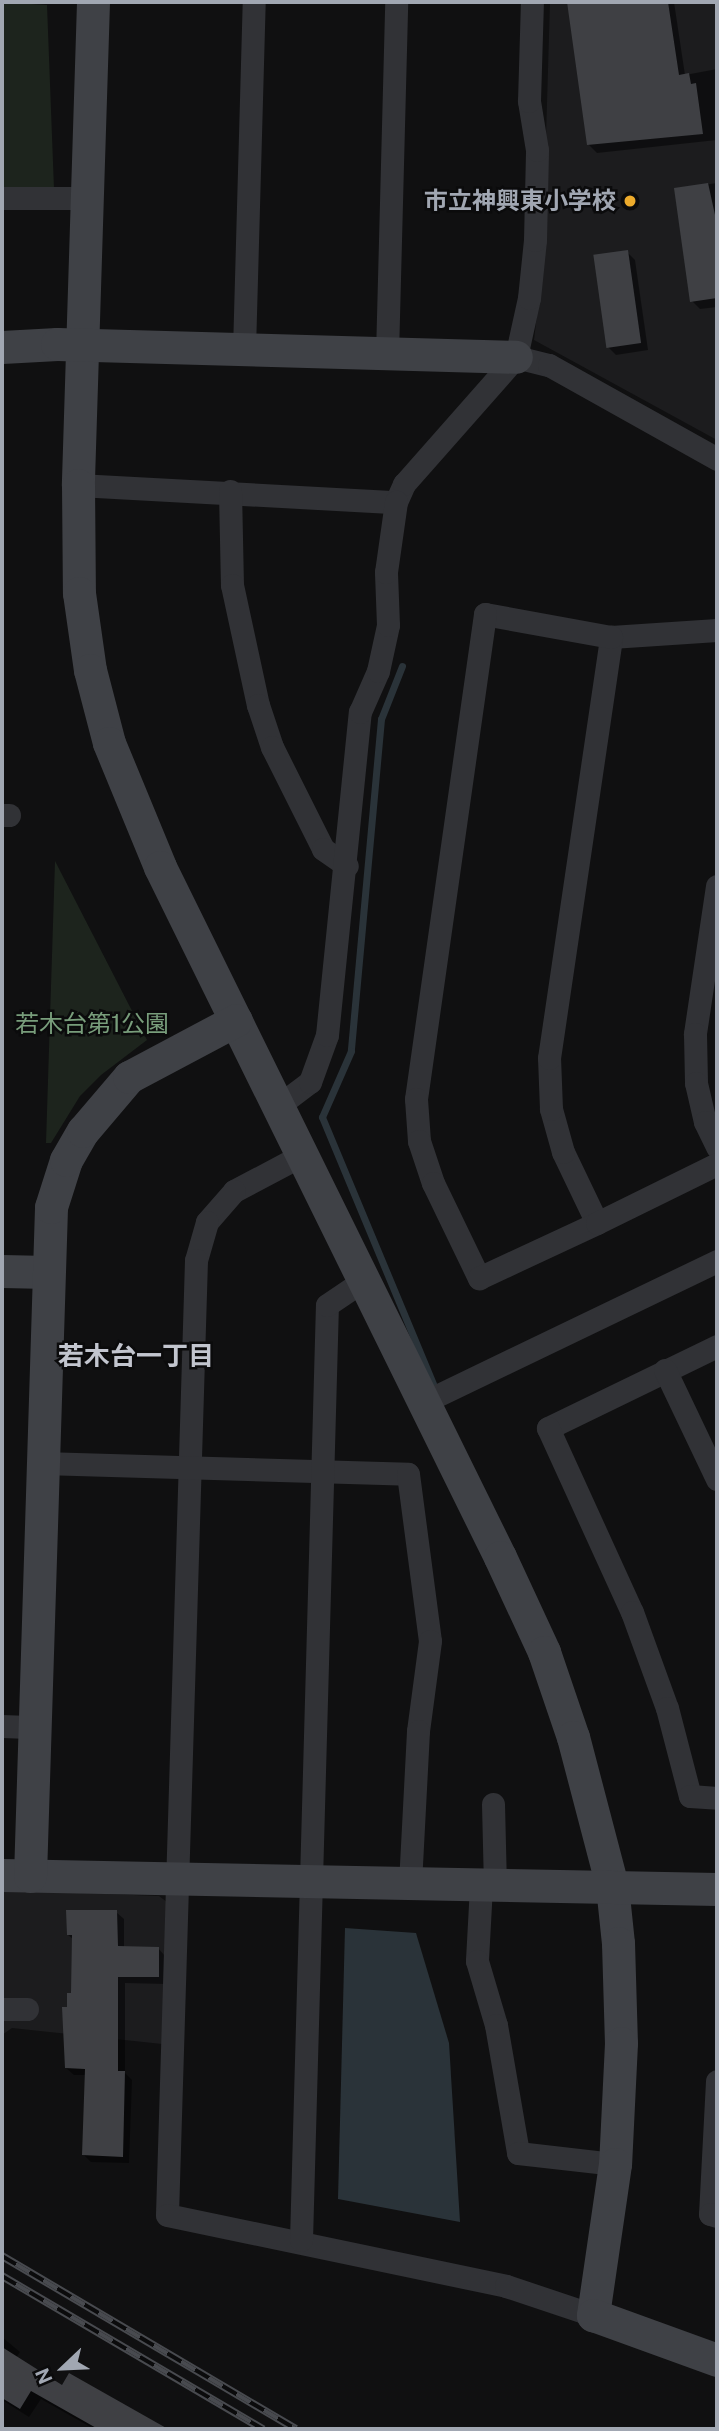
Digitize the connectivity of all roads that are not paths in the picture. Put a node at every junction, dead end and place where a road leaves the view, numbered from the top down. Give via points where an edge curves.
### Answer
1 (93, 2) edge
2 (254, 2) edge
3 (396, 2) edge
4 (532, 2) edge
5 (2, 198) edge
6 (87, 198) junction
7 (82, 346) junction
8 (2, 347) edge
9 (243, 350) junction
10 (387, 355) junction
11 (516, 357) junction
12 (717, 459) edge
13 (78, 485) junction
14 (230, 491) junction
15 (396, 502) junction
16 (717, 630) edge
17 (611, 637) junction
18 (347, 866) junction
19 (717, 886) edge
20 (236, 1020) junction
21 (278, 1107) junction
22 (717, 1147) edge
23 (302, 1155) junction
24 (717, 1164) edge
25 (597, 1223) junction
26 (717, 1261) edge
27 (2, 1270) edge
28 (48, 1272) junction
29 (364, 1280) junction
30 (717, 1346) edge
31 (665, 1370) junction
32 (424, 1402) junction
33 (42, 1463) junction
34 (190, 1466) junction
35 (321, 1469) junction
36 (717, 1479) edge
37 (2, 1726) edge
38 (35, 1727) junction
39 (717, 1798) edge
40 (493, 1804) dead end
41 (16, 1876) edge
42 (178, 1881) junction
43 (309, 1882) junction
44 (410, 1885) junction
45 (488, 1886) junction
46 (611, 1886) junction
47 (717, 1889) edge
48 (2, 2009) edge
49 (27, 2009) dead end
50 (717, 2081) edge
51 (615, 2164) junction
52 (717, 2216) edge
53 (301, 2240) junction
54 (593, 2315) junction
55 (717, 2360) edge

1 - 6 street
2 - 9 street
3 - 10 street
4 - 11 street via 529,101 537,150 535,240
5 - 6 street
6 - 7 street
7 - 8 street
7 - 9 street
7 - 13 street
9 - 10 street
10 - 11 street
11 - 12 street via 549,365
11 - 15 street via 404,484
13 - 14 street
13 - 20 street via 79,593 90,670 109,743 160,867
14 - 15 street
14 - 18 street via 232,585 258,705 272,747 323,849
15 - 18 street via 386,572 388,625 378,671 360,712
16 - 17 street
17 - 25 street via 550,1058 551,1108 563,1152
17 - 25 street via 485,614 416,1099 419,1141 433,1183 479,1278
18 - 21 street via 327,1035 310,1082
19 - 22 street via 695,1034 696,1083 705,1122
20 - 21 street
20 - 28 street via 129,1077 102,1105 62,1172 51,1207
21 - 23 street
23 - 29 street
23 - 34 street via 234,1191 207,1223 196,1260
24 - 25 street
26 - 32 street
27 - 28 street
28 - 33 street
29 - 32 street
29 - 35 street via 327,1305
30 - 31 street
31 - 36 street
31 - 39 street via 548,1428 632,1612 667,1708 690,1796
32 - 46 street via 544,1651 573,1737
33 - 34 street
33 - 38 street
34 - 35 street
34 - 42 street
35 - 43 street
35 - 44 street via 408,1474 430,1641 418,1731
37 - 38 street
38 - 41 street
40 - 45 street
41 - 42 street
42 - 43 street
42 - 53 street via 167,2216
43 - 44 street
43 - 53 street
44 - 45 street
45 - 46 street
45 - 51 street via 477,1961 496,2025 518,2153
46 - 47 street
46 - 51 street via 621,2043
48 - 49 street
50 - 52 street via 710,2214
51 - 54 street
53 - 54 street via 506,2286
54 - 55 street

